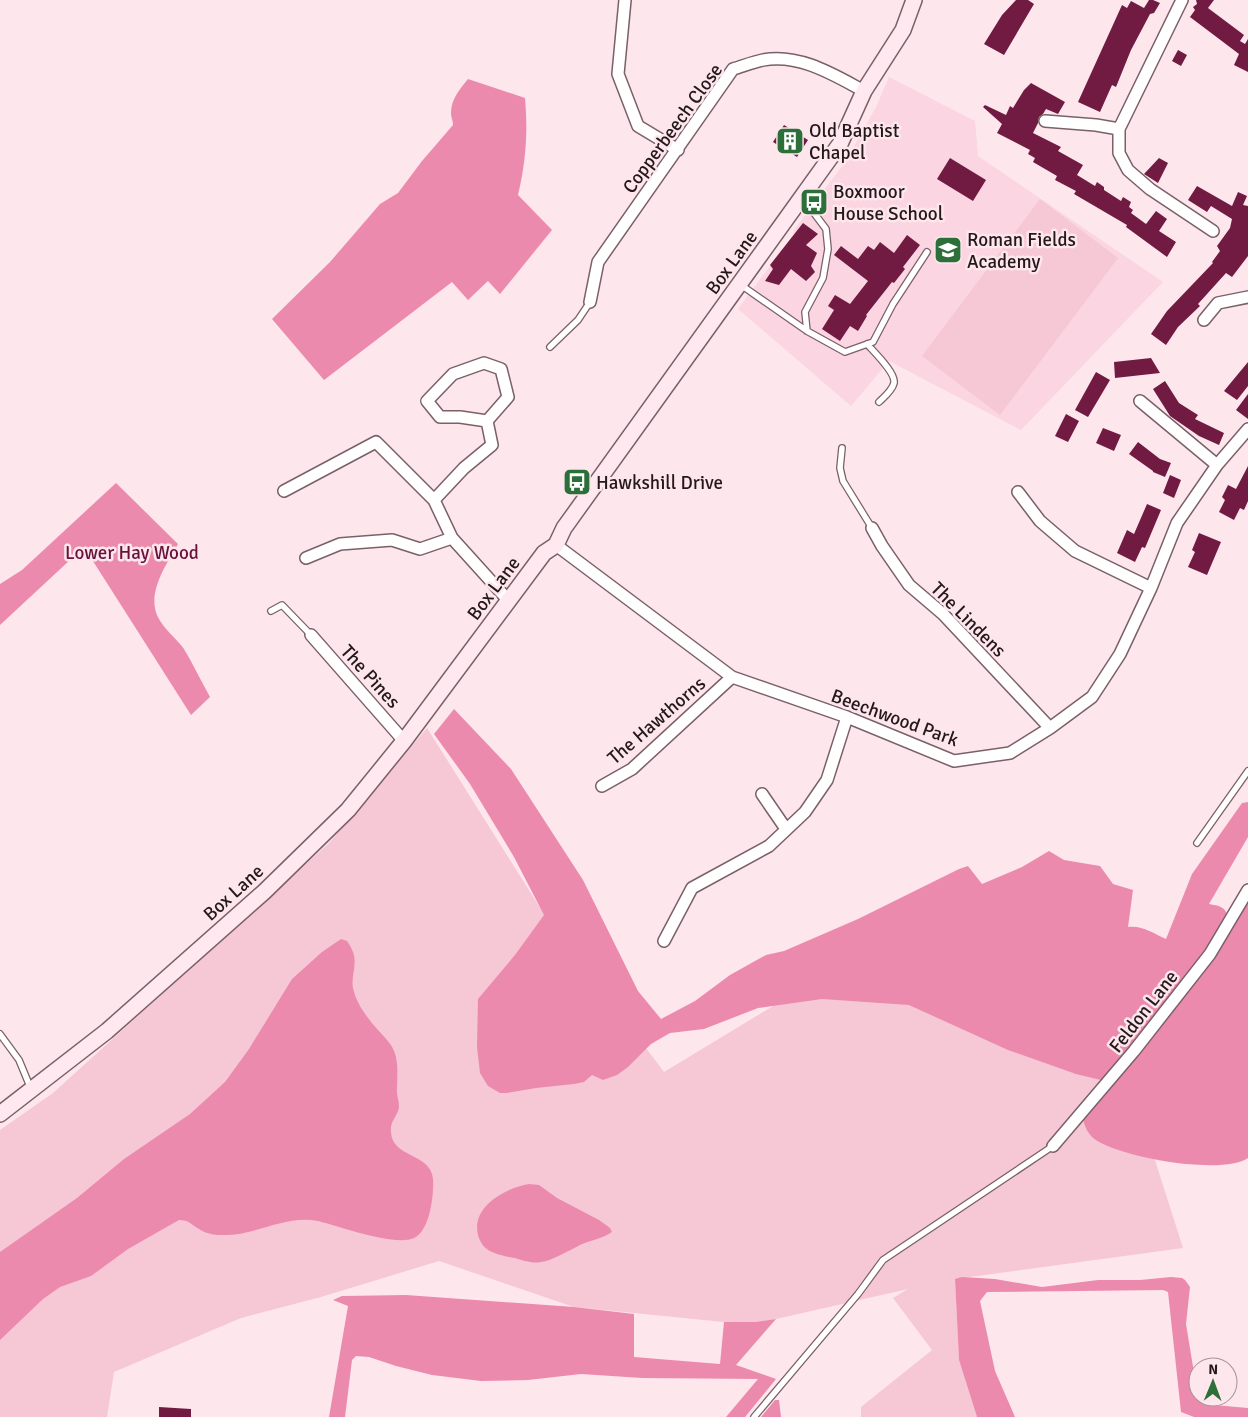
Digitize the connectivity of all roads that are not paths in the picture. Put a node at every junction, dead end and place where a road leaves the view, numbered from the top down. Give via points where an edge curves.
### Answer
1 (625, 0) edge
2 (914, 0) edge
3 (1182, 0) edge
4 (864, 91) junction
5 (1045, 121) dead end
6 (1119, 128) junction
7 (678, 150) junction
8 (798, 203) junction
9 (1213, 231) dead end
10 (927, 252) dead end
11 (740, 284) junction
12 (1247, 297) edge
13 (590, 302) joint
14 (1204, 320) dead end
15 (807, 331) junction
16 (867, 344) junction
17 (550, 347) dead end
18 (1140, 401) dead end
19 (879, 402) dead end
20 (487, 421) junction
21 (1248, 429) edge
22 (842, 448) dead end
23 (1217, 466) junction
24 (284, 491) dead end
25 (1018, 492) dead end
26 (434, 500) junction
27 (872, 528) joint
28 (452, 538) junction
29 (556, 545) junction
30 (306, 558) dead end
31 (1151, 588) junction
32 (508, 600) junction
33 (271, 611) dead end
34 (311, 635) joint
35 (732, 677) junction
36 (847, 717) junction
37 (1050, 728) junction
38 (404, 741) junction
39 (1248, 772) edge
40 (602, 786) dead end
41 (762, 794) dead end
42 (786, 830) junction
43 (1197, 843) dead end
44 (1248, 890) edge
45 (664, 941) dead end
46 (0, 1034) edge
47 (31, 1089) junction
48 (0, 1114) edge
49 (1053, 1146) joint
50 (754, 1417) edge

1 - 7 street via 618,74 638,126
2 - 4 main road, Box Lane via 903,30
3 - 6 street
4 - 7 street, Copperbeech Close via 815,66 791,60 763,60 733,69
4 - 8 main road, Box Lane via 840,144
5 - 6 street
6 - 9 street via 1119,153 1128,170 1150,189
7 - 13 street, Copperbeech Close via 598,262
8 - 11 main road, Box Lane
8 - 15 lane via 814,213 826,229 828,249 823,278 804,312
10 - 16 lane via 873,342
11 - 15 lane
11 - 29 main road, Box Lane via 564,528
12 - 14 street via 1218,304
13 - 17 lane via 578,320
15 - 16 lane via 845,352
16 - 19 lane via 893,375 895,382 892,390
18 - 23 street
20 - 20 street via 508,397 501,370 484,363 453,374 427,401 440,417 460,416
20 - 26 street via 492,445 464,468
21 - 23 street, Beechwood Park
22 - 27 lane via 840,468 843,480
23 - 31 street, Beechwood Park via 1177,523
24 - 26 street via 376,442
25 - 31 street via 1040,520 1075,551
26 - 28 street
27 - 37 street, The Lindens via 908,585 942,614
28 - 30 street via 420,549 392,540 340,544
28 - 32 street
29 - 32 main road, Box Lane via 544,553
29 - 35 street, Beechwood Park
31 - 37 street, Beechwood Park via 1120,654 1092,697
32 - 38 main road, Box Lane
33 - 34 lane via 282,605
34 - 38 street, The Pines
35 - 36 street, Beechwood Park
35 - 40 street, The Hawthorns via 632,769
36 - 37 street, Beechwood Park via 954,761 1010,753
36 - 42 street via 827,780 805,812
38 - 47 main road, Box Lane via 348,810 264,892 107,1031
39 - 43 lane
41 - 42 street
42 - 45 street via 769,846 692,888
44 - 49 street, Feldon Lane via 1210,954 1134,1051
46 - 47 lane via 19,1060
47 - 48 main road, Box Lane
49 - 50 lane via 883,1260

